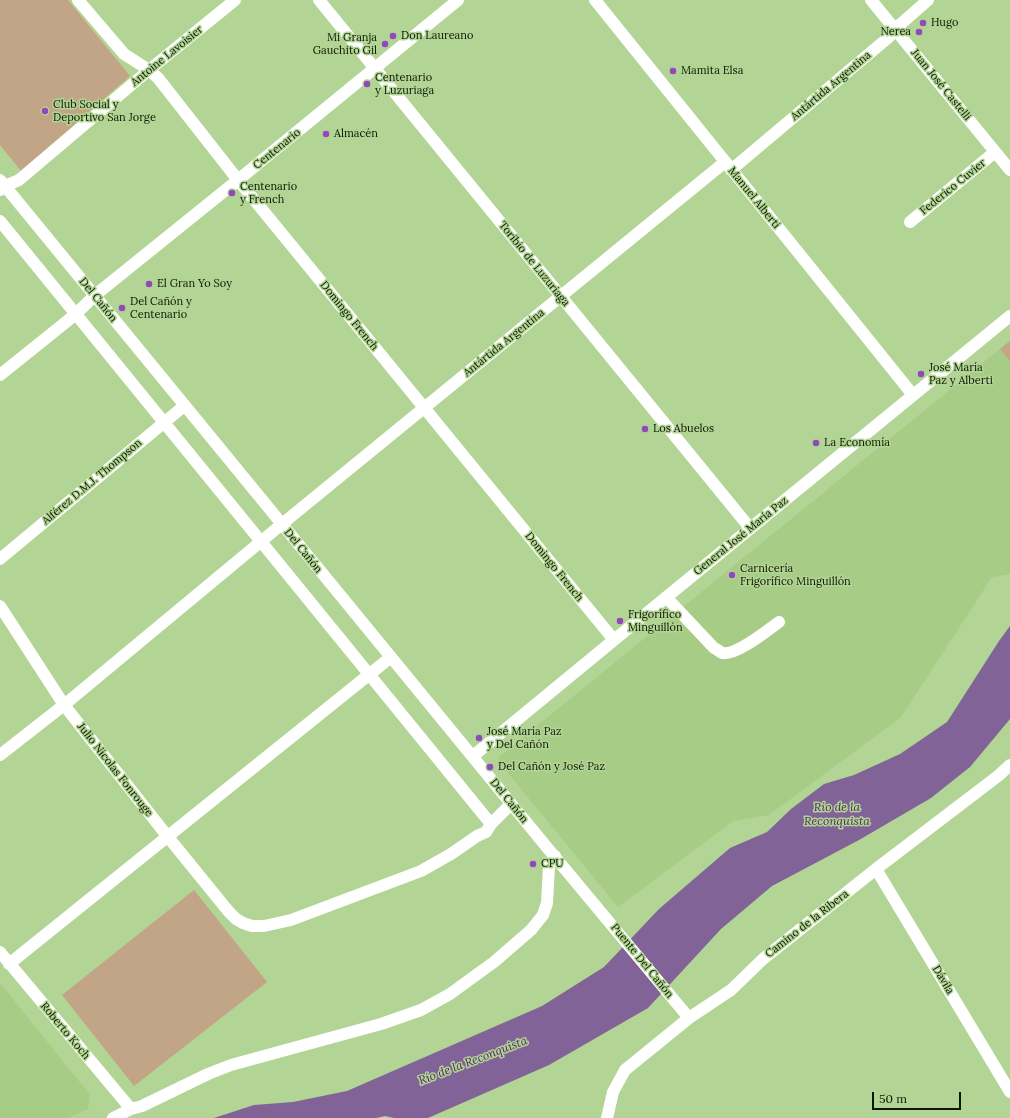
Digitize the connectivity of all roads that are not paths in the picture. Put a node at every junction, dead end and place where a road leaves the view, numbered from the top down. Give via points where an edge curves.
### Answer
1 (78, 0) edge
2 (235, 0) edge
3 (319, 0) edge
4 (458, 0) edge
5 (595, 0) edge
6 (871, 0) edge
7 (928, 0) edge
8 (895, 29) junction
9 (375, 69) junction
10 (149, 70) junction
11 (995, 152) junction
12 (728, 166) junction
13 (1010, 170) edge
14 (238, 180) junction
15 (2, 186) edge
16 (0, 221) edge
17 (910, 222) dead end
18 (94, 296) junction
19 (561, 296) junction
20 (76, 314) junction
21 (1010, 316) edge
22 (0, 375) edge
23 (913, 395) junction
24 (184, 406) junction
25 (424, 408) junction
26 (164, 423) junction
27 (282, 524) junction
28 (750, 528) junction
29 (261, 542) junction
30 (0, 559) edge
31 (666, 597) junction
32 (0, 606) edge
33 (779, 622) dead end
34 (614, 640) junction
35 (391, 658) junction
36 (369, 675) junction
37 (64, 704) junction
38 (0, 755) edge
39 (473, 756) junction
40 (1010, 765) edge
41 (511, 804) junction
42 (491, 824) junction
43 (168, 837) junction
44 (555, 856) junction
45 (876, 869) junction
46 (608, 920) joint
47 (0, 952) edge
48 (9, 964) junction
49 (689, 1018) junction
50 (1010, 1092) edge
51 (131, 1109) junction
52 (113, 1118) edge
53 (606, 1118) edge

1 - 10 street, Domingo French via 124,54
2 - 10 street, Antoine Lavoisier
3 - 9 street, Toribio de Luzuriaga
4 - 9 street, Centenario
5 - 12 street, Manuel Alberti
6 - 8 street, Juan José Castelli
7 - 8 street, Antártida Argentina
8 - 11 street, Juan José Castelli
8 - 12 street, Antártida Argentina via 889,37
9 - 14 street, Centenario
9 - 19 street, Toribio de Luzuriaga
10 - 14 street, Domingo French
10 - 15 street, Antoine Lavoisier via 19,180
11 - 13 street, Juan José Castelli
11 - 17 street, Federico Cuvier
12 - 19 street, Antártida Argentina
12 - 23 street, Manuel Alberti
14 - 18 street, Centenario
14 - 25 street, Domingo French
15 - 18 street, Del Cañón
16 - 20 street
18 - 20 street
18 - 24 street, Del Cañón
19 - 25 street, Antártida Argentina
19 - 28 street, Toribio de Luzuriaga
20 - 22 street
20 - 26 street
21 - 23 street, General José María Paz
23 - 28 street, General José María Paz
24 - 26 street, Alférez D.M.J. Thompson
24 - 27 street, Del Cañón
25 - 27 street, Antártida Argentina
25 - 34 street, Domingo French
26 - 29 street
26 - 30 street, Alférez D.M.J. Thompson
27 - 29 street, Antártida Argentina
27 - 35 street, Del Cañón
28 - 31 street, General José María Paz
29 - 36 street
29 - 37 street, Antártida Argentina
31 - 33 street via 714,648 723,653 747,644
31 - 34 street, General José María Paz
32 - 37 street, Julio Nicolas Fonrouge
34 - 39 street, General José María Paz
35 - 36 street
35 - 39 street, Del Cañón
36 - 42 street
36 - 43 street
37 - 38 street, Antártida Argentina
37 - 43 street, Julio Nicolas Fonrouge
39 - 41 street, Del Cañón
40 - 45 street, Camino de la Ribera
41 - 42 street
41 - 44 street, Del Cañón
42 - 43 street, Julio Nicolas Fonrouge via 486,832 421,871 291,920 264,926 252,926 236,919
43 - 48 street
44 - 46 street, Del Cañón
44 - 51 street via 549,866 547,903 543,915 531,930 494,962 450,994 421,1010 381,1024 231,1065
45 - 49 street, Camino de la Ribera via 763,959 731,990
45 - 50 street, Dávila
46 - 49 street, Puente Del Cañón
47 - 48 street, Roberto Koch
48 - 51 street, Roberto Koch
49 - 53 street, Camino de la Ribera via 625,1070 613,1092
51 - 52 street

